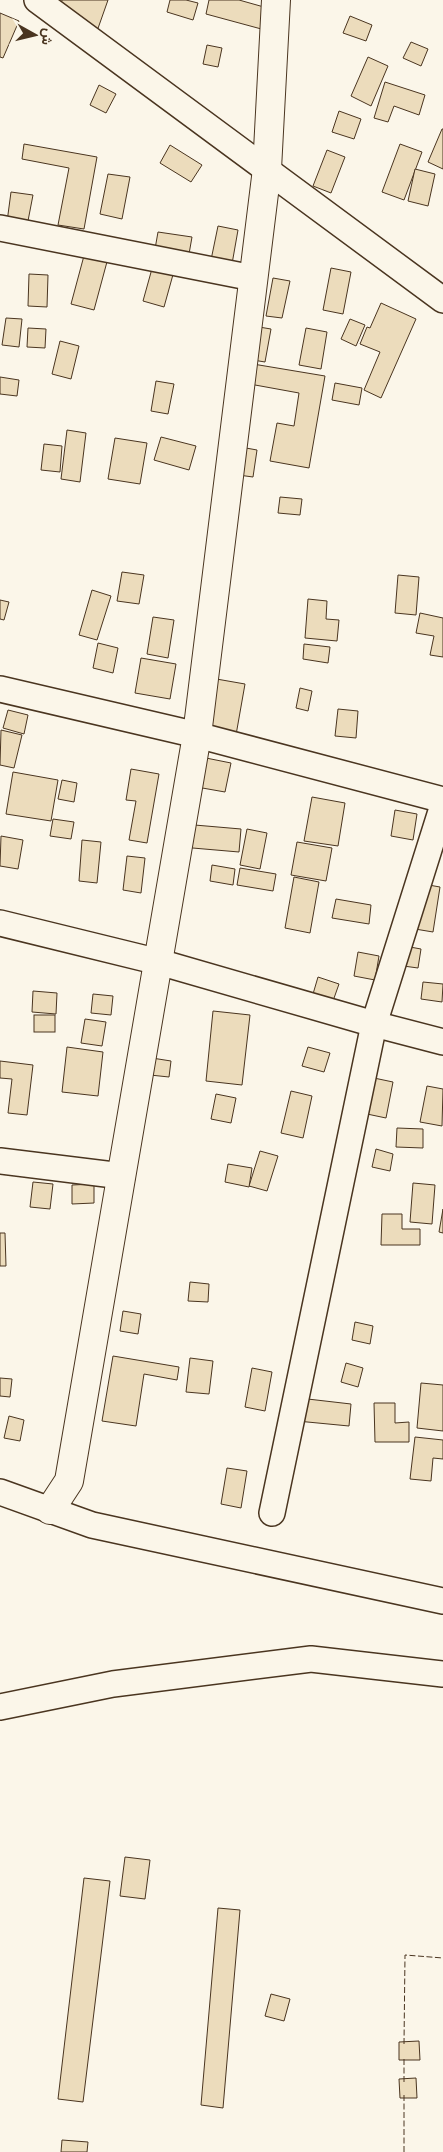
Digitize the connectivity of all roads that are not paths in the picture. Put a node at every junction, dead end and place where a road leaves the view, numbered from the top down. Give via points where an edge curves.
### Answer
1 (37, 0) edge
2 (276, 0) edge
3 (266, 169) junction
4 (0, 228) edge
5 (253, 278) junction
6 (443, 300) edge
7 (0, 689) edge
8 (197, 735) junction
9 (443, 800) edge
10 (443, 805) edge
11 (0, 923) edge
12 (159, 962) junction
13 (374, 1024) junction
14 (443, 1042) edge
15 (0, 1160) edge
16 (122, 1176) junction
17 (0, 1492) edge
18 (50, 1510) junction
19 (272, 1513) dead end
20 (443, 1601) edge
21 (443, 1674) edge
22 (0, 1707) edge

1 - 3 street
2 - 3 street
3 - 5 street
3 - 6 street
4 - 5 street
5 - 8 street
7 - 8 street
8 - 9 street
8 - 12 street
10 - 13 street
11 - 12 street
12 - 13 street
12 - 16 street
13 - 14 street
13 - 19 street
15 - 16 street
16 - 18 street via 69,1481
17 - 18 street
18 - 20 street via 92,1525
21 - 22 street via 310,1659 113,1684

